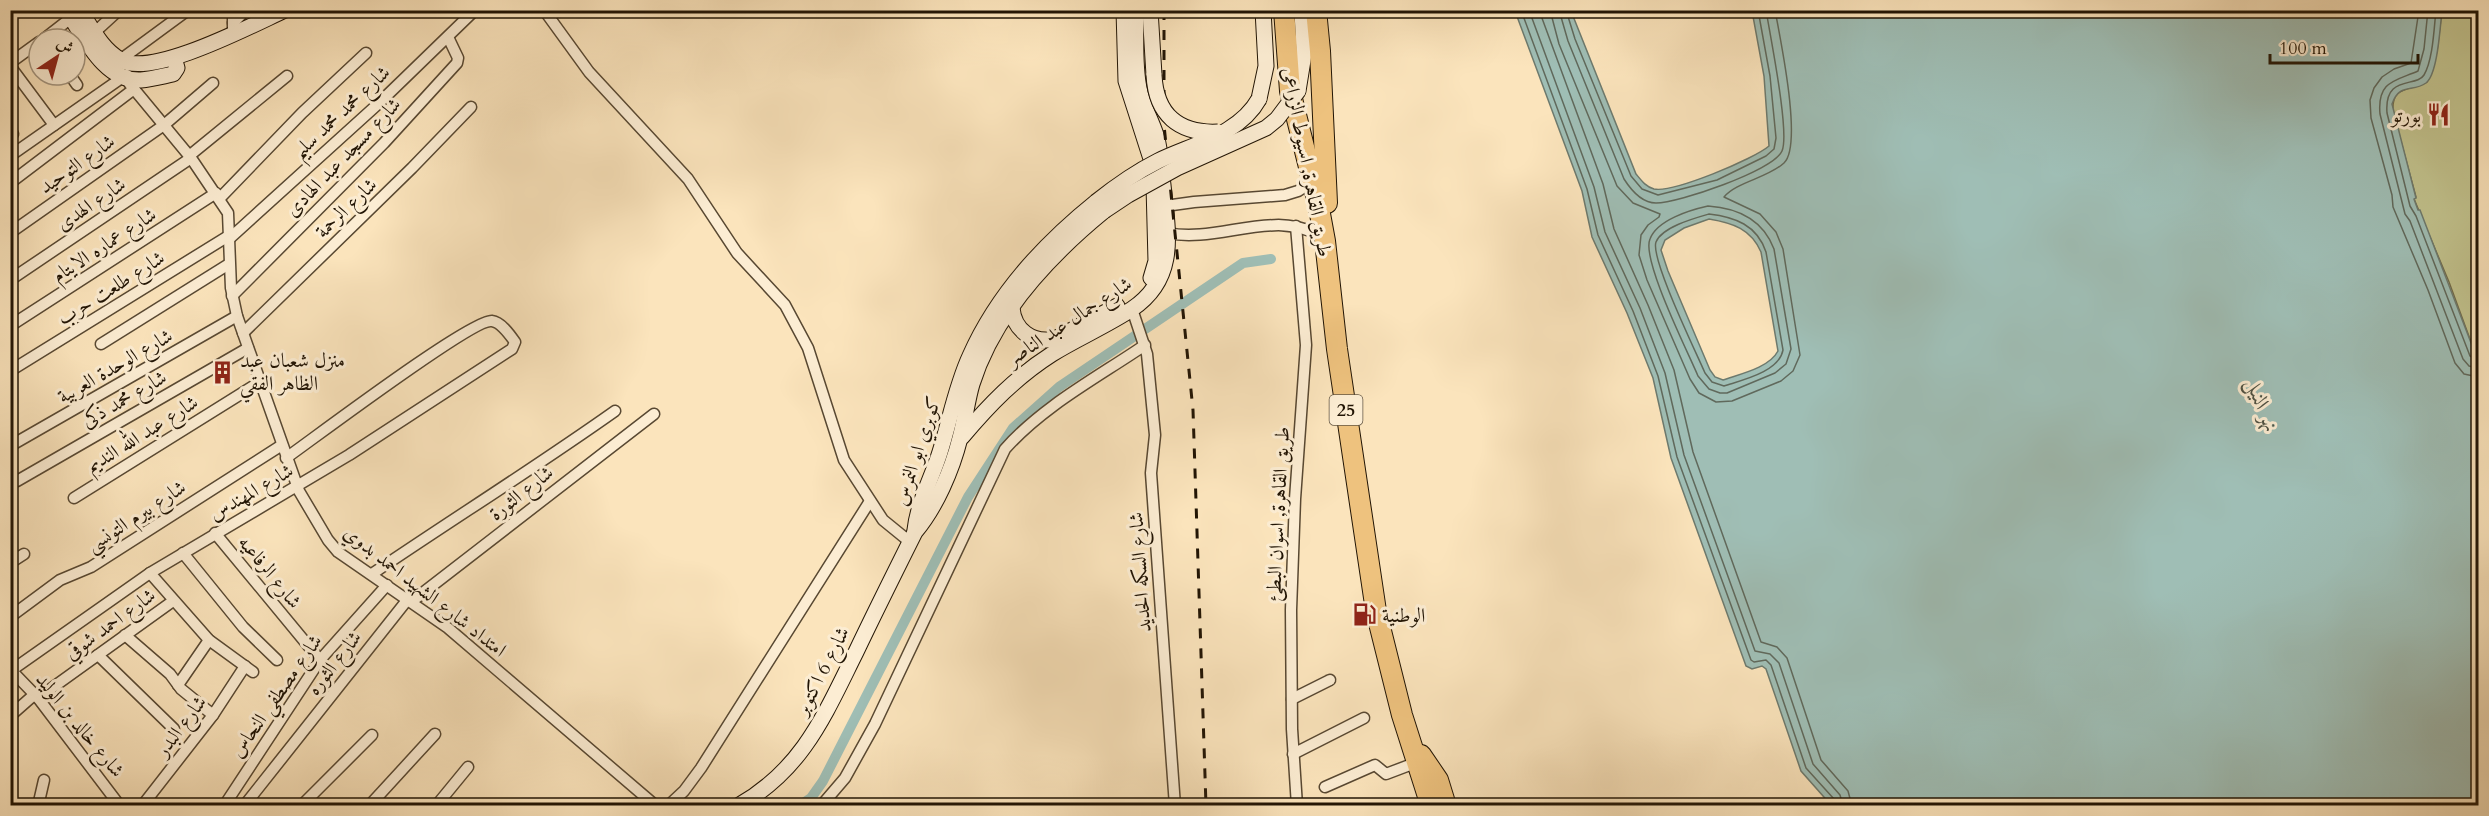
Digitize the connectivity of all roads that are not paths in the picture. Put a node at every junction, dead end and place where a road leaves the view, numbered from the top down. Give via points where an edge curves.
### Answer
1 (119, 10) edge
2 (188, 10) edge
3 (233, 10) edge
4 (246, 10) edge
5 (285, 10) edge
6 (475, 10) edge
7 (544, 10) edge
8 (1124, 10) edge
9 (1136, 10) edge
10 (1150, 10) edge
11 (1263, 10) edge
12 (1284, 10) edge
13 (1302, 10) edge
14 (1316, 10) edge
15 (73, 13) edge
16 (57, 27) edge
17 (233, 28) junction
18 (95, 32) junction
19 (448, 37) junction
20 (27, 51) edge
21 (366, 53) dead end
22 (10, 64) edge
23 (127, 74) junction
24 (287, 76) dead end
25 (213, 83) dead end
26 (471, 107) dead end
27 (54, 125) junction
28 (164, 125) junction
29 (1224, 132) junction
30 (10, 156) edge
31 (190, 157) junction
32 (1312, 182) junction
33 (10, 183) edge
34 (218, 195) junction
35 (1100, 206) junction
36 (1165, 206) junction
37 (1296, 226) junction
38 (10, 233) edge
39 (1168, 233) junction
40 (229, 237) junction
41 (1325, 241) junction
42 (229, 264) junction
43 (10, 280) edge
44 (232, 296) junction
45 (1012, 308) junction
46 (1135, 314) junction
47 (237, 316) junction
48 (10, 327) edge
49 (243, 333) junction
50 (1144, 341) junction
51 (101, 344) dead end
52 (249, 348) junction
53 (10, 371) edge
54 (260, 382) junction
55 (615, 411) dead end
56 (654, 414) dead end
57 (960, 440) junction
58 (282, 445) junction
59 (10, 446) edge
60 (286, 458) junction
61 (14, 481) edge
62 (297, 486) junction
63 (74, 498) dead end
64 (870, 501) junction
65 (215, 533) junction
66 (912, 537) junction
67 (183, 553) junction
68 (24, 554) dead end
69 (10, 563) edge
70 (150, 573) junction
71 (372, 574) junction
72 (387, 585) junction
73 (409, 600) junction
74 (173, 601) junction
75 (10, 617) edge
76 (125, 635) junction
77 (209, 640) junction
78 (98, 655) junction
79 (277, 660) dead end
80 (320, 660) junction
81 (11, 669) edge
82 (1330, 680) dead end
83 (178, 685) junction
84 (37, 696) junction
85 (1292, 699) junction
86 (213, 715) junction
87 (10, 716) edge
88 (1364, 718) dead end
89 (174, 729) dead end
90 (435, 734) dead end
91 (372, 735) dead end
92 (1293, 754) junction
93 (1415, 763) junction
94 (468, 767) dead end
95 (44, 780) dead end
96 (1325, 787) dead end
97 (38, 806) edge
98 (120, 806) edge
99 (142, 806) edge
100 (224, 806) edge
101 (244, 806) edge
102 (301, 806) edge
103 (369, 806) edge
104 (436, 806) edge
105 (656, 806) edge
106 (668, 806) edge
107 (738, 806) edge
108 (820, 806) edge
109 (1175, 806) edge
110 (1297, 806) edge
111 (1431, 806) edge
112 (1446, 806) edge

1 - 18 street
2 - 23 street
3 - 17 street
4 - 17 street
5 - 17 main road
6 - 19 street, شارع محمد محمد سليم
7 - 64 street via 589,72 688,178 737,253 785,305 808,348 844,460
8 - 45 main road, شارع جمال عبد الناصر via 1126,81 1153,166 1153,274 1131,299 1051,340 1022,332 1014,321
9 - 36 main road, شارع جمال عبد الناصر via 1138,85 1158,141
10 - 29 main road, bridge via 1157,100 1172,119 1194,131
11 - 29 main road, كوبري ابو النمرس, bridge via 1266,66 1259,99 1248,115
12 - 32 highway, طريق القاهرة, اسيوط الزراعى / 25 via 1290,91
13 - 35 main road, كوبري ابو النمرس, bridge via 1304,54 1298,91 1277,119 1266,128
14 - 112 highway, طريق القاهرة, اسيوط الزراعى / 25 via 1326,190 1378,578 1407,712 1419,750 1438,780
15 - 16 street
15 - 18 main road
15 - 23 main road via 102,62
17 - 23 main road via 174,58 174,74 141,80
18 - 23 main road
19 - 40 street, شارع محمد محمد سليم
19 - 44 street, شارع مسجد عبد الهادى via 457,63 384,143
20 - 22 street
21 - 34 street, شارع عماره الايتام
22 - 27 street
23 - 27 street
23 - 28 street, امتداد شارع الشهيد احمد بدوي
23 - 33 street
24 - 31 street, شارع الهدى
25 - 28 street, شارع التوحيد
26 - 49 street, شارع الرحمة
27 - 30 street
28 - 31 street, امتداد شارع الشهيد احمد بدوي
28 - 38 street, شارع التوحيد
29 - 35 main road, كوبري ابو النمرس, bridge via 1129,178
31 - 34 street, امتداد شارع الشهيد احمد بدوي
31 - 43 street, شارع الهدى
32 - 36 street via 1293,194
32 - 41 highway, طريق القاهرة, اسيوط الزراعى / 25
34 - 40 street, امتداد شارع الشهيد احمد بدوي via 228,213
34 - 48 street, شارع عماره الايتام
35 - 45 main road, كوبري ابو النمرس
35 - 66 main road, كوبري ابو النمرس via 1065,228 1023,273 977,341 963,373
36 - 39 main road, شارع جمال عبد الناصر
37 - 39 street via 1194,235
37 - 41 street via 1307,228
37 - 85 street, طريق القاهرة, اسوان البطئ via 1305,365 1293,558
39 - 46 main road, شارع جمال عبد الناصر via 1163,273
40 - 42 street, امتداد شارع الشهيد احمد بدوي
40 - 53 street, شارع طلعت حرب
41 - 93 highway, طريق القاهرة, اسيوط الزراعى / 25 via 1374,596
42 - 44 street, امتداد شارع الشهيد احمد بدوي
42 - 51 street
44 - 47 street, امتداد شارع الشهيد احمد بدوي
45 - 57 main road, كوبري ابو النمرس via 978,367
46 - 50 street, شارع السكه الحديد
46 - 57 main road, شارع جمال عبد الناصر via 1052,354 1021,376
47 - 49 street, امتداد شارع الشهيد احمد بدوي
47 - 59 street, شارع الوحدة العربية
49 - 52 street, امتداد شارع الشهيد احمد بدوي
50 - 108 street via 1043,414 1005,450 875,724 845,778
50 - 109 street, شارع السكه الحديد via 1155,435 1150,468
52 - 54 street, امتداد شارع الشهيد احمد بدوي
52 - 61 street, شارع محمد ذكى
54 - 58 street, امتداد شارع الشهيد احمد بدوي
54 - 63 street, شارع عبد الله النديم
55 - 71 street
56 - 73 street, شارع الثورة
57 - 66 main road, كوبري ابو النمرس via 926,519
58 - 60 street, امتداد شارع الشهيد احمد بدوي
58 - 75 street, شارع بيرم التونسي via 91,567 60,580
60 - 62 street, امتداد شارع الشهيد احمد بدوي
60 - 62 street, شارع المهندس via 430,354 483,322 498,323 515,342 512,349
62 - 65 street, شارع المهندس
62 - 71 street, امتداد شارع الشهيد احمد بدوي via 332,545
64 - 66 street via 883,520
64 - 106 street via 701,768
65 - 67 street, شارع المهندس
65 - 80 street, شارع الرفاعيه
66 - 107 main road, شارع 6 اكتوبر via 814,735 771,784
67 - 70 street, شارع المهندس
67 - 79 street via 243,627
68 - 69 street
70 - 74 street
70 - 81 street, شارع المهندس
71 - 72 street, امتداد شارع الشهيد احمد بدوي
72 - 73 street, امتداد شارع الشهيد احمد بدوي
72 - 80 street, شارع مصطفي النحاس
73 - 101 street, شارع الثوره
73 - 105 street, امتداد شارع الشهيد احمد بدوي via 494,666
74 - 76 street, شارع احمد شوقي
74 - 77 street
76 - 78 street, شارع احمد شوقي
76 - 83 street
77 - 83 street
77 - 86 street, شارع البدر via 249,669
78 - 84 street, شارع احمد شوقي
78 - 89 street
80 - 100 street, شارع مصطفي النحاس
81 - 84 street, شارع خالد بن الوليد
82 - 85 street
83 - 86 street
84 - 87 street, شارع احمد شوقي
84 - 98 street, شارع خالد بن الوليد
85 - 92 street, طريق القاهرة, اسوان البطئ
86 - 99 street, شارع البدر
88 - 92 street
90 - 103 street
91 - 102 street
92 - 110 street, طريق القاهرة, اسوان البطئ
93 - 96 street via 1386,774 1375,765
93 - 111 highway, طريق القاهرة, اسيوط الزراعى / 25
94 - 104 street
95 - 97 street

